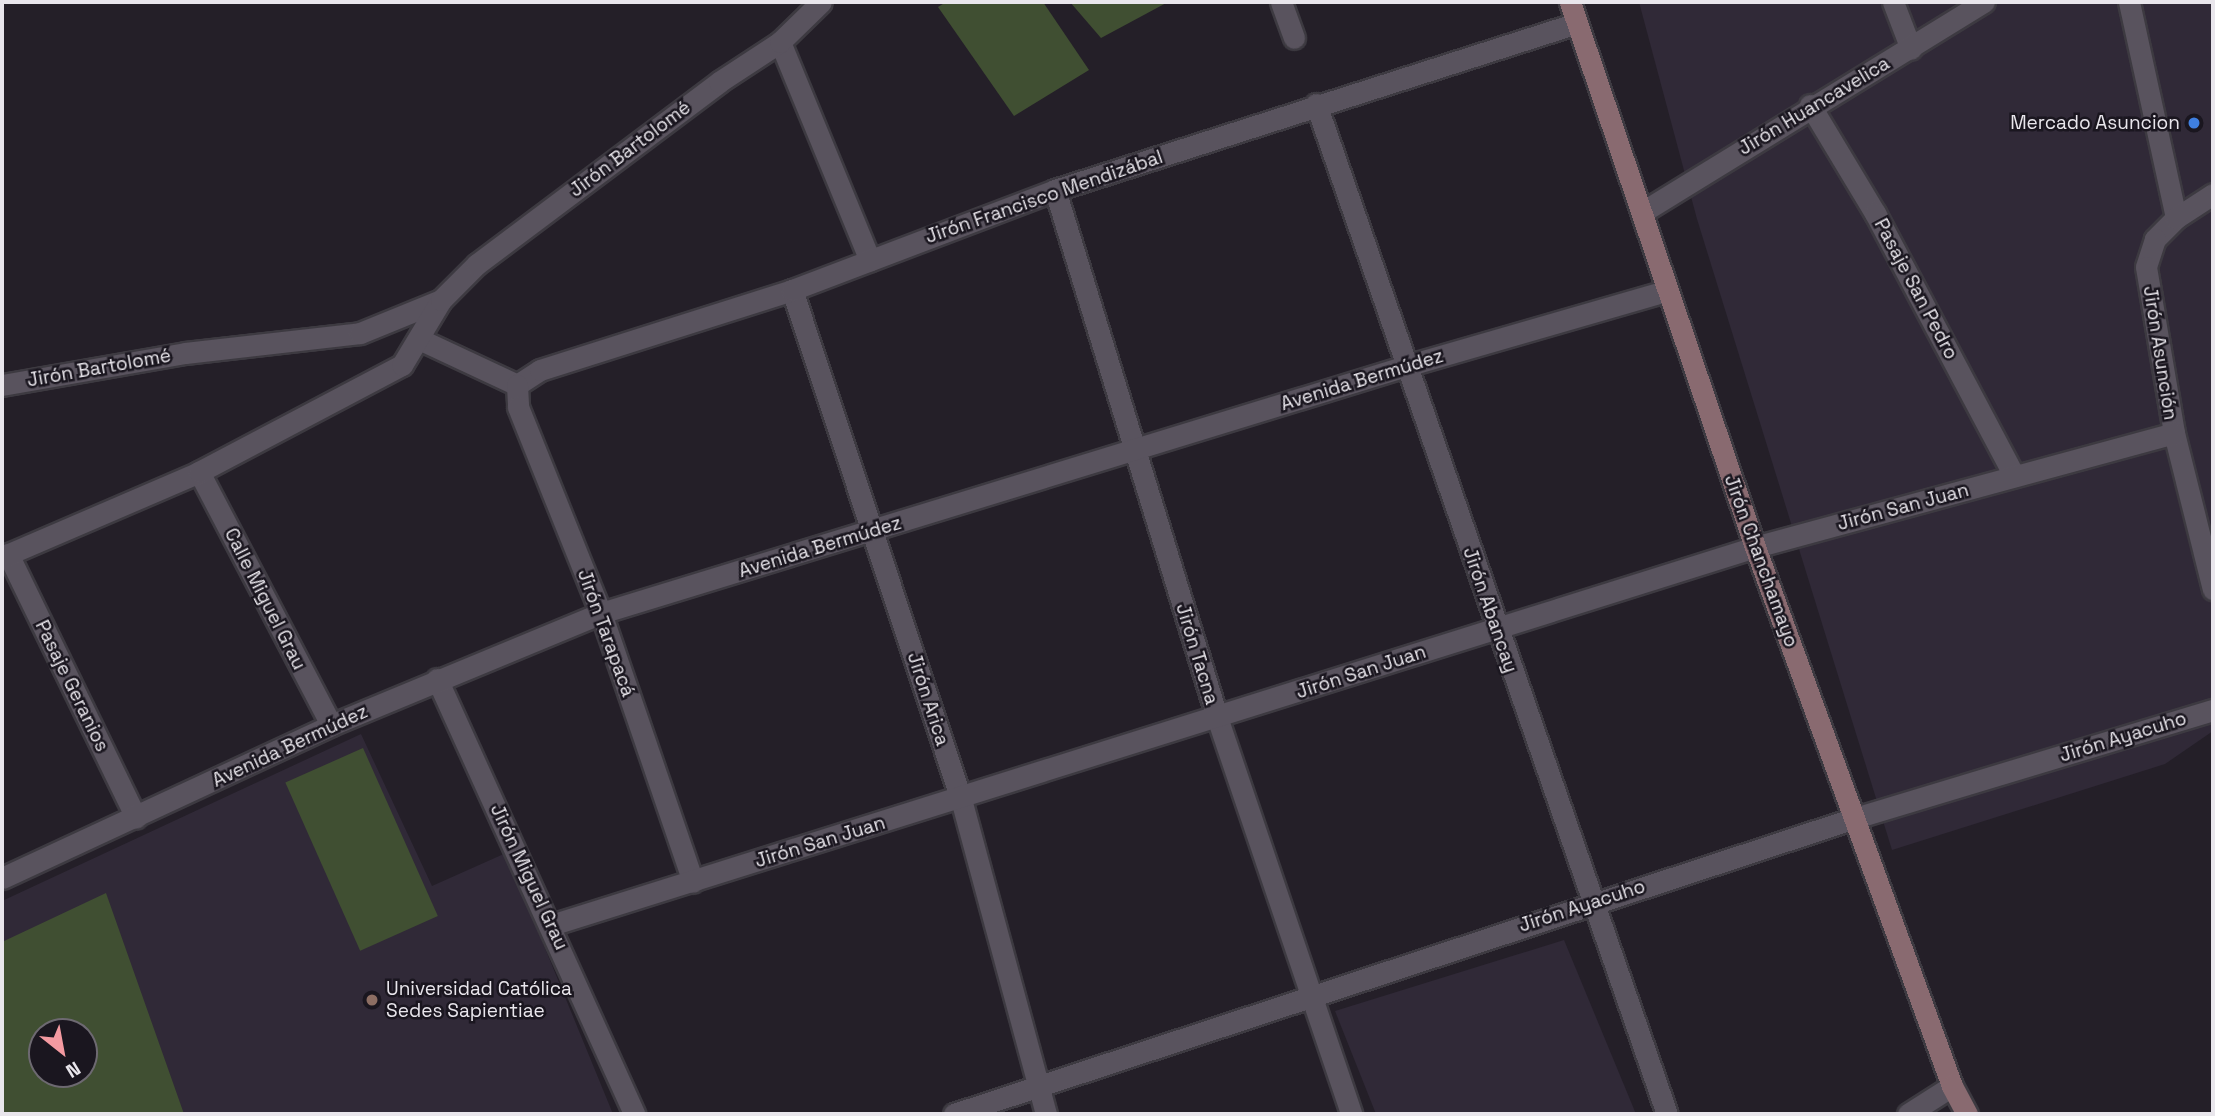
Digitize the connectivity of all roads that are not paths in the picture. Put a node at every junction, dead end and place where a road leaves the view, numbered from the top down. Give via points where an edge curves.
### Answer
1 (821, 2) edge
2 (1281, 2) edge
3 (1570, 2) edge
4 (1893, 2) edge
5 (1984, 2) edge
6 (2129, 2) edge
7 (1577, 23) junction
8 (1294, 38) dead end
9 (780, 42) junction
10 (1910, 49) junction
11 (1316, 104) junction
12 (1810, 106) junction
13 (1055, 190) junction
14 (2213, 194) edge
15 (1644, 211) junction
16 (2176, 218) junction
17 (870, 260) junction
18 (792, 290) junction
19 (1666, 291) junction
20 (441, 300) junction
21 (419, 339) junction
22 (1406, 366) junction
23 (2, 385) edge
24 (517, 385) junction
25 (2174, 433) junction
26 (1134, 452) junction
27 (200, 472) junction
28 (2014, 476) junction
29 (873, 531) junction
30 (1755, 547) junction
31 (5, 556) edge
32 (2213, 589) edge
33 (601, 613) junction
34 (1496, 627) junction
35 (437, 679) junction
36 (2213, 710) edge
37 (1218, 720) junction
38 (331, 725) junction
39 (961, 799) junction
40 (136, 818) junction
41 (1855, 818) junction
42 (2, 878) edge
43 (693, 882) junction
44 (1593, 903) junction
45 (551, 925) junction
46 (1310, 994) junction
47 (1041, 1084) junction
48 (1952, 1086) junction
49 (634, 1114) edge
50 (954, 1114) edge
51 (1046, 1114) edge
52 (1351, 1114) edge
53 (1667, 1114) edge
54 (1908, 1114) edge
55 (1967, 1114) edge

1 - 9 street, Jirón Bartolomé
2 - 8 street
3 - 7 main road, Jirón Chanchamayo
4 - 10 street
5 - 10 street, Jirón Huancavelica
6 - 16 street
7 - 11 street, Jirón Francisco Mendizábal
7 - 15 main road, Jirón Chanchamayo
9 - 17 street
9 - 20 street, Jirón Bartolomé via 719,82 477,264
10 - 12 street, Jirón Huancavelica
11 - 13 street, Jirón Francisco Mendizábal
11 - 22 street, Jirón Abancay
12 - 15 street, Jirón Huancavelica
12 - 28 street, Pasaje San Pedro via 1875,212
13 - 17 street, Jirón Francisco Mendizábal
13 - 26 street, Jirón Tacna
14 - 16 street, Jirón Asunción
15 - 19 main road, Jirón Chanchamayo
16 - 25 street, Jirón Asunción via 2155,239 2146,267
17 - 18 street, Jirón Francisco Mendizábal
18 - 24 street, Jirón Francisco Mendizábal via 540,370
18 - 29 street, Jirón Arica
19 - 22 street, Avenida Bermúdez
19 - 30 main road, Jirón Chanchamayo
20 - 21 street, Jirón Bartolomé
20 - 23 street, Jirón Bartolomé via 360,333 185,353
21 - 24 street
21 - 27 street, Jirón Bartolomé via 402,365
22 - 26 street, Avenida Bermúdez
22 - 34 street, Jirón Abancay
24 - 33 street, Jirón Tarapacá via 518,407
25 - 28 street, Jirón San Juan
25 - 32 street, Jirón Asunción
26 - 29 street, Avenida Bermúdez
26 - 37 street, Jirón Tacna
27 - 31 street, Jirón Bartolomé
27 - 38 street, Calle Miguel Grau
28 - 30 street, Jirón San Juan
29 - 33 street, Avenida Bermúdez
29 - 39 street, Jirón Arica
30 - 34 street, Jirón San Juan
30 - 41 main road, Jirón Chanchamayo
31 - 40 street, Pasaje Geranios
33 - 35 street, Avenida Bermúdez
33 - 43 street, Jirón Tarapacá
34 - 37 street, Jirón San Juan
34 - 44 street, Jirón Abancay
35 - 38 street, Avenida Bermúdez
35 - 45 street, Jirón Miguel Grau
36 - 41 street, Jirón Ayacuho
37 - 39 street, Jirón San Juan
37 - 46 street, Jirón Tacna
38 - 40 street, Avenida Bermúdez
39 - 43 street, Jirón San Juan
39 - 47 street, Jirón Arica
40 - 42 street, Avenida Bermúdez
41 - 44 street, Jirón Ayacuho
41 - 48 main road, Jirón Chanchamayo
43 - 45 street, Jirón San Juan
44 - 46 street, Jirón Ayacuho
44 - 53 street, Jirón Abancay
45 - 49 street, Jirón Miguel Grau
46 - 47 street, Jirón Ayacuho
46 - 52 street, Jirón Tacna
47 - 50 street, Jirón Ayacuho
47 - 51 street, Jirón Arica
48 - 54 street
48 - 55 main road, Jirón Chanchamayo

